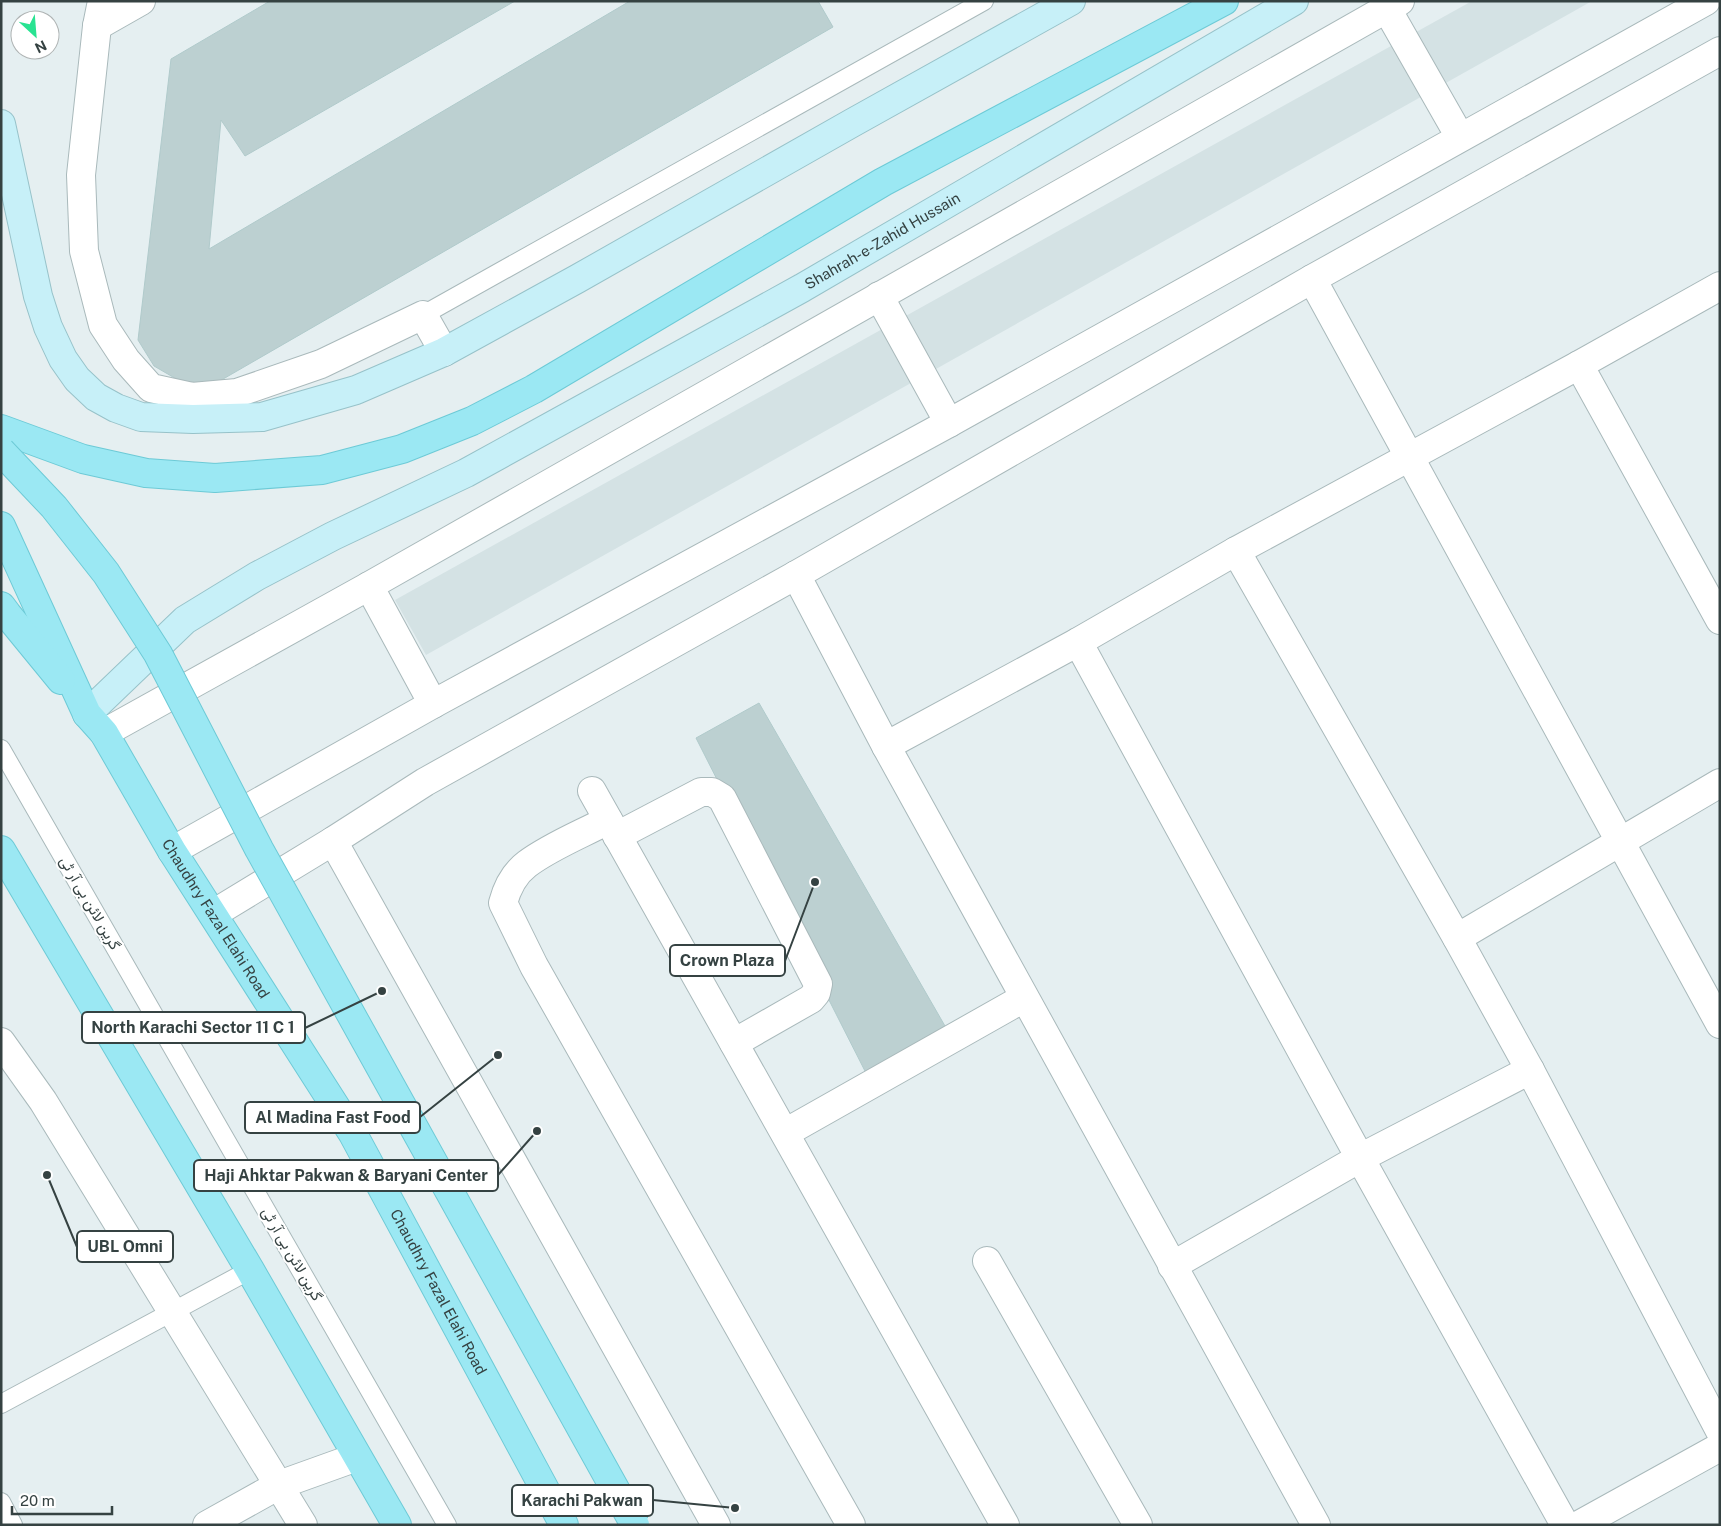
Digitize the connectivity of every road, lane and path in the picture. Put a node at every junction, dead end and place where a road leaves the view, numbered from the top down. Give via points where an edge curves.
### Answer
1 (141, 1) edge
2 (984, 1) edge
3 (1071, 1) edge
4 (1224, 1) edge
5 (1294, 1) edge
6 (1706, 1) edge
7 (1393, 5) edge
8 (100, 13) edge
9 (1720, 51) edge
10 (1, 124) edge
11 (1460, 137) junction
12 (1312, 279) junction
13 (1720, 286) edge
14 (879, 296) junction
15 (423, 315) junction
16 (444, 352) junction
17 (1579, 365) junction
18 (949, 422) junction
19 (1, 429) edge
20 (1, 451) edge
21 (1408, 456) junction
22 (1, 526) edge
23 (1236, 551) junction
24 (796, 575) junction
25 (369, 586) junction
26 (1, 606) edge
27 (1720, 620) edge
28 (1078, 642) junction
29 (433, 704) junction
30 (92, 718) junction
31 (886, 746) junction
32 (1, 749) edge
33 (1720, 783) edge
34 (592, 791) dead end
35 (613, 828) junction
36 (333, 841) junction
37 (1620, 842) junction
38 (1, 850) edge
39 (172, 851) junction
40 (213, 914) junction
41 (1458, 938) junction
42 (1024, 998) junction
43 (1720, 1024) edge
44 (1, 1042) edge
45 (734, 1043) junction
46 (1530, 1070) junction
47 (784, 1133) junction
48 (1360, 1158) junction
49 (987, 1260) dead end
50 (1172, 1266) junction
51 (250, 1270) junction
52 (172, 1311) junction
53 (1, 1404) edge
54 (1720, 1431) edge
55 (1720, 1447) edge
56 (357, 1457) junction
57 (279, 1485) junction
58 (1, 1502) edge
59 (13, 1525) edge
60 (207, 1525) edge
61 (303, 1525) edge
62 (396, 1525) edge
63 (448, 1525) edge
64 (564, 1525) edge
65 (635, 1525) edge
66 (716, 1525) edge
67 (851, 1525) edge
68 (1005, 1525) edge
69 (1138, 1525) edge
70 (1316, 1525) edge
71 (1565, 1525) edge
72 (1579, 1525) edge

1 - 8 street
2 - 15 lane
3 - 16 main road
4 - 19 main road via 883,182 534,389 472,421 402,449 322,470 215,478 137,471 83,458
5 - 30 main road, Shahrah-e-Zahid Hussain via 802,288 466,473 265,572 185,620
6 - 11 street
7 - 11 street
7 - 14 street
8 - 15 street via 81,176 84,251 103,324 126,360 151,388 192,397 237,393 321,364
9 - 12 street
10 - 16 main road via 38,296 48,327 77,380 96,397 116,408 141,417 262,418 356,390
11 - 18 street
12 - 21 street
12 - 24 street
13 - 17 street
14 - 18 street
14 - 25 street
15 - 16 street
17 - 21 street
17 - 27 street
18 - 29 street
20 - 65 main road, bridge via 54,507 106,573 158,654 264,858
21 - 23 street
21 - 37 street
22 - 30 main road
23 - 28 street
23 - 41 street
24 - 31 street
24 - 36 street via 425,782
25 - 29 street
25 - 30 street
26 - 30 main road
28 - 31 street
28 - 48 street
29 - 39 street
30 - 39 main road, Chaudhry Fazal Elahi Road
31 - 42 street
32 - 63 lane, گرین لائن بی آر ٹی
33 - 37 street
34 - 35 street
35 - 45 street
35 - 45 street via 700,792 712,792 722,798 818,984 811,1000
35 - 67 street via 526,865 506,891 503,903 534,966
36 - 40 street
36 - 66 street
37 - 41 street
37 - 43 street
38 - 51 main road
39 - 40 main road, Chaudhry Fazal Elahi Road
40 - 64 main road, Chaudhry Fazal Elahi Road via 353,1134
41 - 46 street
42 - 47 street
42 - 50 street
44 - 52 street via 42,1101
45 - 47 street
46 - 48 street
46 - 54 street
47 - 68 street
48 - 50 street
48 - 71 street
49 - 69 street
50 - 70 street
51 - 52 lane
51 - 56 main road
52 - 53 lane
52 - 57 street
55 - 72 street
56 - 57 street
56 - 62 main road
57 - 60 street
57 - 61 street
58 - 59 lane

